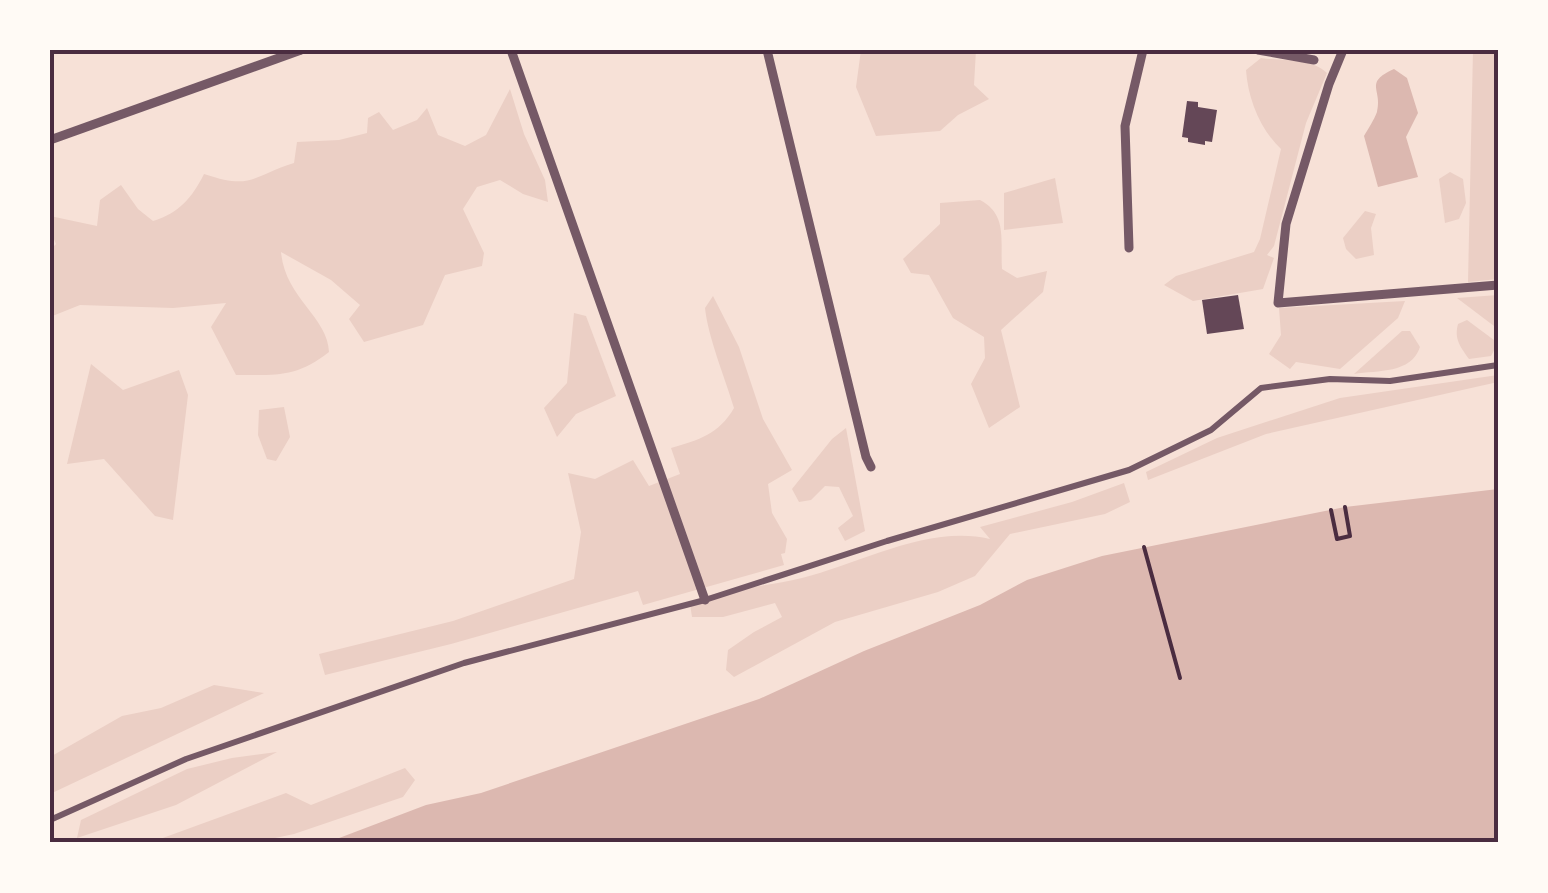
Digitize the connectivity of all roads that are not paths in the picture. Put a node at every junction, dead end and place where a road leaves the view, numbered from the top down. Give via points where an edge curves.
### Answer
1 (301, 50) edge
2 (510, 50) edge
3 (767, 50) edge
4 (1143, 50) edge
5 (1258, 50) edge
6 (1343, 50) edge
7 (1314, 60) dead end
8 (50, 140) edge
9 (1129, 248) dead end
10 (1498, 285) edge
11 (1498, 365) edge
12 (871, 467) dead end
13 (705, 600) junction
14 (50, 820) edge

1 - 8 street
2 - 13 street
3 - 12 street
4 - 9 street via 1125,126
5 - 7 street
6 - 10 street via 1286,224 1278,303
11 - 13 street via 1390,381 1330,379 1262,388 1211,430 1139,470
13 - 14 street via 464,663 186,760

